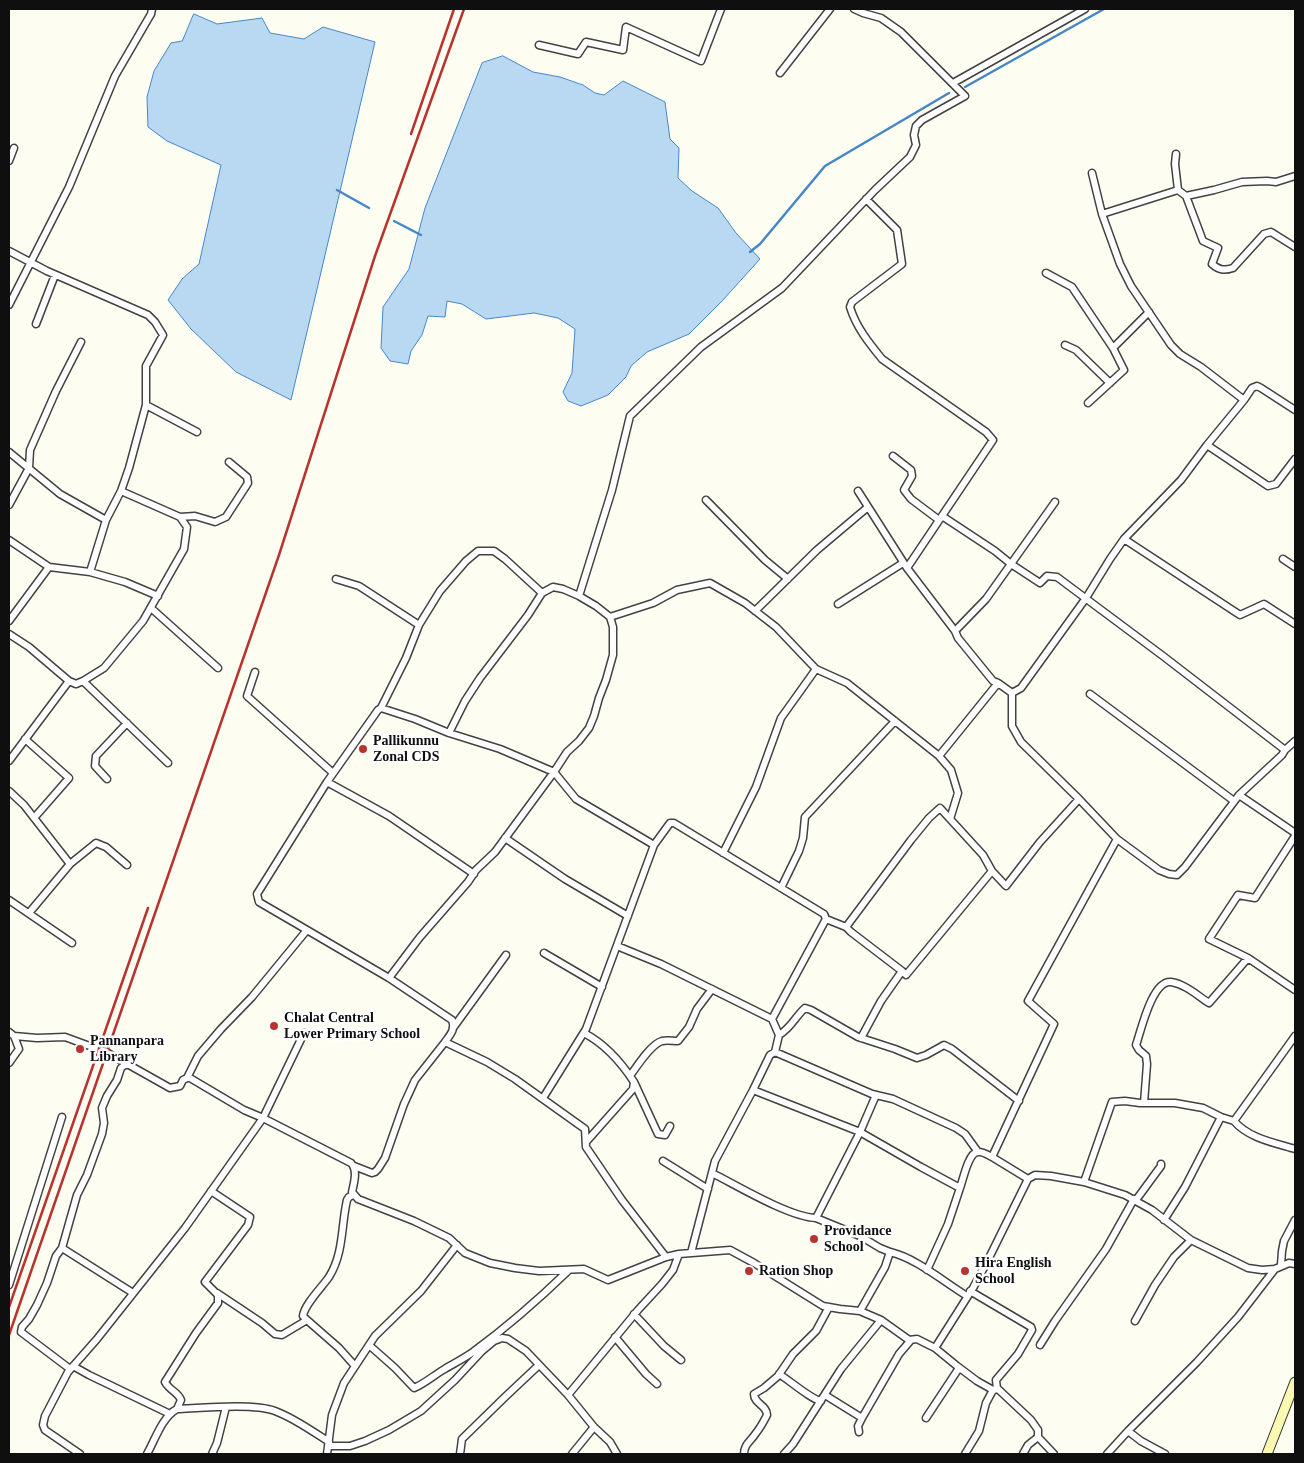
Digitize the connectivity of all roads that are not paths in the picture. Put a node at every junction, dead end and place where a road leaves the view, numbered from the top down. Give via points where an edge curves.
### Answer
1 (152, 9) edge
2 (721, 9) edge
3 (830, 9) edge
4 (854, 9) edge
5 (1085, 9) edge
6 (539, 45) dead end
7 (780, 73) dead end
8 (954, 83) junction
9 (14, 148) dead end
10 (1176, 154) dead end
11 (9, 161) edge
12 (1092, 173) dead end
13 (1295, 176) edge
14 (1178, 190) junction
15 (1186, 196) junction
16 (866, 199) junction
17 (1102, 214) junction
18 (1295, 247) edge
19 (9, 250) edge
20 (30, 262) junction
21 (1046, 273) dead end
22 (55, 275) junction
23 (9, 305) edge
24 (1149, 312) junction
25 (36, 324) dead end
26 (81, 342) dead end
27 (1064, 345) dead end
28 (1113, 348) junction
29 (1110, 383) junction
30 (1244, 400) junction
31 (1088, 403) dead end
32 (146, 405) junction
33 (1295, 410) edge
34 (198, 432) dead end
35 (1207, 445) junction
36 (9, 452) edge
37 (893, 456) dead end
38 (1295, 459) edge
39 (228, 462) dead end
40 (29, 468) junction
41 (121, 490) junction
42 (858, 491) dead end
43 (706, 500) dead end
44 (1055, 502) dead end
45 (9, 505) edge
46 (868, 508) junction
47 (180, 517) junction
48 (940, 518) junction
49 (106, 520) junction
50 (1124, 539) junction
51 (9, 540) edge
52 (1283, 559) dead end
53 (1010, 564) junction
54 (905, 565) junction
55 (48, 567) junction
56 (1295, 567) edge
57 (90, 572) junction
58 (336, 579) dead end
59 (788, 580) junction
60 (542, 593) junction
61 (158, 596) junction
62 (579, 596) junction
63 (1086, 598) junction
64 (838, 604) dead end
65 (151, 608) junction
66 (755, 611) junction
67 (610, 617) junction
68 (9, 621) edge
69 (1295, 624) edge
70 (419, 625) junction
71 (955, 631) junction
72 (9, 634) edge
73 (218, 668) dead end
74 (816, 668) junction
75 (255, 672) dead end
76 (69, 681) junction
77 (83, 681) junction
78 (998, 683) junction
79 (1012, 693) junction
80 (1090, 694) dead end
81 (381, 708) junction
82 (895, 721) junction
83 (127, 723) junction
84 (449, 732) junction
85 (25, 739) junction
86 (1291, 747) edge
87 (939, 756) junction
88 (9, 761) edge
89 (168, 763) dead end
90 (554, 772) junction
91 (333, 773) junction
92 (106, 779) dead end
93 (327, 782) junction
94 (9, 791) edge
95 (1236, 798) junction
96 (1079, 799) junction
97 (34, 818) junction
98 (950, 818) junction
99 (1295, 834) edge
100 (505, 838) junction
101 (1117, 839) junction
102 (654, 845) junction
103 (723, 853) junction
104 (70, 864) junction
105 (127, 865) dead end
106 (992, 871) junction
107 (474, 874) junction
108 (781, 888) junction
109 (9, 900) edge
110 (29, 913) junction
111 (628, 916) junction
112 (826, 919) junction
113 (846, 926) junction
114 (307, 930) junction
115 (72, 943) dead end
116 (617, 946) junction
117 (544, 953) dead end
118 (506, 955) dead end
119 (1248, 958) junction
120 (902, 971) junction
121 (389, 978) junction
122 (602, 988) junction
123 (712, 989) junction
124 (1295, 990) edge
125 (772, 1019) junction
126 (453, 1028) junction
127 (304, 1033) dead end
128 (584, 1033) junction
129 (12, 1034) edge
130 (779, 1034) junction
131 (1295, 1036) edge
132 (861, 1038) junction
133 (445, 1042) junction
134 (775, 1052) junction
135 (9, 1063) edge
136 (126, 1064) junction
137 (630, 1076) junction
138 (187, 1078) junction
139 (634, 1082) junction
140 (754, 1090) junction
141 (876, 1095) junction
142 (542, 1098) junction
143 (1019, 1101) junction
144 (1144, 1103) junction
145 (62, 1117) dead end
146 (1221, 1117) junction
147 (263, 1118) junction
148 (1234, 1121) junction
149 (670, 1126) dead end
150 (860, 1132) junction
151 (586, 1142) junction
152 (1295, 1149) edge
153 (978, 1152) junction
154 (992, 1157) junction
155 (663, 1161) dead end
156 (1161, 1164) dead end
157 (354, 1166) junction
158 (712, 1173) junction
159 (1028, 1179) junction
160 (1084, 1182) junction
161 (960, 1188) junction
162 (708, 1189) junction
163 (211, 1191) junction
164 (353, 1195) junction
165 (1135, 1200) junction
166 (816, 1218) junction
167 (1164, 1220) junction
168 (1295, 1220) edge
169 (1191, 1240) junction
170 (457, 1245) junction
171 (62, 1248) junction
172 (890, 1252) junction
173 (692, 1253) junction
174 (679, 1254) junction
175 (666, 1257) junction
176 (1295, 1264) edge
177 (1278, 1267) junction
178 (569, 1270) junction
179 (927, 1270) junction
180 (9, 1285) edge
181 (213, 1291) junction
182 (133, 1293) junction
183 (969, 1294) junction
184 (829, 1307) junction
185 (860, 1311) junction
186 (634, 1314) junction
187 (307, 1320) junction
188 (881, 1320) junction
189 (1135, 1321) dead end
190 (615, 1337) junction
191 (910, 1340) junction
192 (369, 1345) junction
193 (1040, 1345) dead end
194 (935, 1348) junction
195 (681, 1360) dead end
196 (539, 1365) junction
197 (356, 1366) junction
198 (72, 1368) junction
199 (959, 1368) junction
200 (779, 1374) junction
201 (657, 1384) dead end
202 (1295, 1386) edge
203 (995, 1390) junction
204 (568, 1395) junction
205 (823, 1398) junction
206 (226, 1407) junction
207 (177, 1409) junction
208 (170, 1414) junction
209 (862, 1418) junction
210 (926, 1418) dead end
211 (594, 1427) junction
212 (1128, 1431) junction
213 (859, 1432) dead end
214 (1038, 1437) junction
215 (329, 1444) junction
216 (80, 1454) edge
217 (147, 1454) edge
218 (212, 1454) edge
219 (328, 1454) edge
220 (460, 1454) edge
221 (572, 1454) edge
222 (617, 1454) edge
223 (744, 1454) edge
224 (784, 1454) edge
225 (965, 1454) edge
226 (1023, 1454) edge
227 (1054, 1454) edge
228 (1107, 1454) edge
229 (1165, 1454) edge
230 (1267, 1454) edge

1 - 20 street via 115,76 69,187
2 - 6 street via 701,61 626,27 623,50 586,42 578,54
3 - 7 street
4 - 8 street via 890,23
5 - 8 street
8 - 16 street via 965,96 916,126 916,145 910,157
9 - 11 street
10 - 14 street
12 - 17 street
13 - 15 street via 1276,182 1242,182
14 - 15 street
14 - 17 street
15 - 18 street via 1203,241 1218,248 1212,264 1218,269 1233,268 1264,234 1271,232
16 - 48 street via 897,230 902,264 852,302 853,317 882,359 993,440
16 - 62 street via 782,288 701,347 630,416 612,490
17 - 24 street via 1120,264
19 - 20 street
20 - 22 street
20 - 23 street
21 - 28 street via 1072,287
22 - 25 street
22 - 32 street via 148,315 155,322 163,335 146,366
24 - 28 street
24 - 30 street via 1180,354
26 - 40 street via 30,450
27 - 29 street via 1076,350
28 - 29 street via 1124,370
29 - 31 street
30 - 33 street via 1257,386
30 - 35 street
32 - 34 street
32 - 41 street
35 - 38 street via 1268,486 1276,484
35 - 50 street via 1181,480
36 - 40 street
37 - 48 street via 911,470 912,476 904,490 911,500
39 - 47 street via 247,477 248,483 226,517 215,522 196,516
40 - 45 street
40 - 49 street via 60,494
41 - 47 street
41 - 49 street
42 - 46 street
43 - 59 street
44 - 53 street
46 - 54 street
46 - 59 street via 817,550
47 - 61 street via 187,527 184,549
48 - 53 street via 995,551
48 - 54 street
49 - 57 street
50 - 63 street
50 - 69 street via 1240,615 1264,604
51 - 55 street
52 - 56 street
53 - 63 street via 1040,583 1047,576 1057,578
53 - 71 street via 986,599
54 - 64 street
54 - 71 street
55 - 57 street
55 - 68 street
57 - 61 street via 126,582
58 - 70 street via 359,586
59 - 66 street
60 - 62 street via 553,587
60 - 70 street via 494,551 478,551 440,591
60 - 84 street via 480,678
61 - 65 street
62 - 67 street
63 - 79 street via 1021,688
63 - 86 street
65 - 73 street
65 - 77 street via 104,668
66 - 67 street via 710,583 677,590 652,603
66 - 74 street via 776,627
67 - 90 street via 613,654 594,716 589,728
70 - 81 street
71 - 78 street via 993,681
72 - 76 street
74 - 82 street via 847,683
74 - 103 street via 781,718 756,787
75 - 91 street via 247,696
76 - 77 street via 76,684
76 - 85 street
77 - 83 street
78 - 79 street
78 - 87 street
79 - 96 street via 1012,726 1021,742
80 - 95 street
81 - 84 street
81 - 91 street
82 - 87 street
82 - 108 street via 805,817 798,851
83 - 89 street
83 - 92 street via 96,756 95,766
84 - 90 street
85 - 88 street
85 - 97 street via 69,778
86 - 95 street
87 - 98 street via 951,770 958,793
90 - 100 street
90 - 102 street via 576,799
91 - 93 street
93 - 107 street via 389,816
93 - 114 street via 257,894 259,902
94 - 97 street
95 - 99 street
95 - 101 street via 1177,875 1159,870
96 - 101 street
96 - 106 street via 1006,886
97 - 104 street
98 - 106 street via 983,855
98 - 113 street via 940,808 929,818
99 - 119 street via 1255,898 1238,894 1209,939
100 - 107 street
100 - 111 street via 565,880
101 - 143 street via 1028,1002 1054,1024
102 - 103 street via 670,823 674,823
102 - 111 street
103 - 108 street
104 - 105 street via 96,844 106,847
104 - 110 street
106 - 120 street via 906,975
107 - 121 street via 420,936
108 - 112 street via 824,914
109 - 110 street
110 - 115 street
111 - 116 street
112 - 113 street
112 - 125 street
113 - 120 street
114 - 121 street
114 - 138 street via 198,1056
116 - 122 street
116 - 123 street
117 - 122 street
118 - 126 street
119 - 124 street
119 - 144 street via 1210,1004 1183,986 1171,982 1161,986 1148,1008 1136,1045 1146,1056
120 - 132 street
121 - 126 street via 452,1020
122 - 128 street
123 - 125 street
123 - 137 street via 678,1041 658,1043
125 - 130 street
126 - 133 street
127 - 147 street
128 - 137 street via 609,1051
128 - 142 street
129 - 135 street via 20,1049
129 - 136 street via 37,1038 65,1037 106,1052
130 - 132 street via 787,1030 805,1008
130 - 134 street
131 - 148 street
132 - 143 street via 916,1058 944,1045 952,1048
133 - 142 street via 487,1062
133 - 157 street via 416,1080 378,1169 372,1173
134 - 140 street
134 - 141 street
136 - 138 street via 170,1088 180,1086
136 - 171 street via 106,1096 102,1108 102,1134 77,1195
137 - 139 street
138 - 147 street
139 - 149 street via 658,1134 665,1135
139 - 151 street via 633,1089
140 - 150 street
140 - 158 street via 715,1161
141 - 150 street
141 - 153 street via 893,1099 956,1128 965,1134
142 - 151 street via 585,1128
143 - 154 street
144 - 146 street via 1175,1103 1203,1108
144 - 160 street via 1112,1102
145 - 180 street
146 - 148 street
146 - 167 street
147 - 157 street
147 - 163 street
148 - 152 street via 1239,1128 1252,1134
150 - 161 street
150 - 166 street
151 - 175 street via 586,1147 622,1200
153 - 154 street
153 - 161 street via 969,1160
154 - 159 street
155 - 162 street
156 - 165 street
157 - 164 street
158 - 162 street
158 - 166 street via 773,1204 807,1218
159 - 160 street via 1051,1176
159 - 183 street
160 - 165 street
161 - 179 street
162 - 173 street
163 - 181 street via 250,1217 248,1225 205,1282
163 - 182 street
164 - 170 street via 414,1221
164 - 187 street via 347,1200 335,1266 307,1305 303,1316
165 - 167 street
165 - 193 street via 1106,1249
166 - 172 street
167 - 169 street
168 - 177 street via 1284,1241
169 - 177 street via 1248,1268
169 - 189 street via 1174,1257
170 - 178 street via 465,1253 490,1263 539,1271
170 - 192 street via 420,1291
171 - 182 street
171 - 198 street via 56,1256 48,1283 21,1332
172 - 179 street via 901,1254
172 - 185 street
173 - 174 street
173 - 184 street via 730,1250
174 - 175 street
174 - 186 street via 673,1270
175 - 178 street via 608,1280 584,1269
176 - 177 street
177 - 212 street via 1238,1318
178 - 192 street via 471,1353 414,1388
179 - 183 street
181 - 187 street via 275,1334 282,1335
181 - 207 street via 218,1295 218,1303 165,1382 179,1395 181,1400
182 - 198 street
183 - 194 street
183 - 203 street via 1032,1330 1023,1348 996,1380
184 - 185 street
184 - 200 street via 816,1331
185 - 188 street
186 - 190 street
186 - 195 street
187 - 197 street
188 - 191 street
188 - 205 street via 841,1369
190 - 201 street
190 - 204 street
191 - 194 street via 917,1339
191 - 209 street
192 - 197 street
194 - 199 street
196 - 204 street
196 - 215 street via 526,1351 502,1338 482,1351 421,1411 365,1441 350,1446
196 - 220 street via 462,1439
197 - 215 street via 344,1383 332,1415
198 - 208 street
198 - 216 street via 43,1425 45,1430
199 - 203 street
199 - 210 street
200 - 205 street via 818,1401
200 - 223 street via 753,1396 767,1415 747,1443
202 - 230 main road
203 - 214 street via 998,1389 1031,1420 1038,1430
203 - 225 street via 986,1403 979,1431
204 - 211 street
205 - 209 street
205 - 224 street
206 - 207 street
206 - 215 street via 273,1410
206 - 218 street
207 - 208 street
208 - 217 street
209 - 213 street
211 - 221 street
211 - 222 street
212 - 228 street
212 - 229 street
214 - 226 street
214 - 227 street
215 - 219 street

